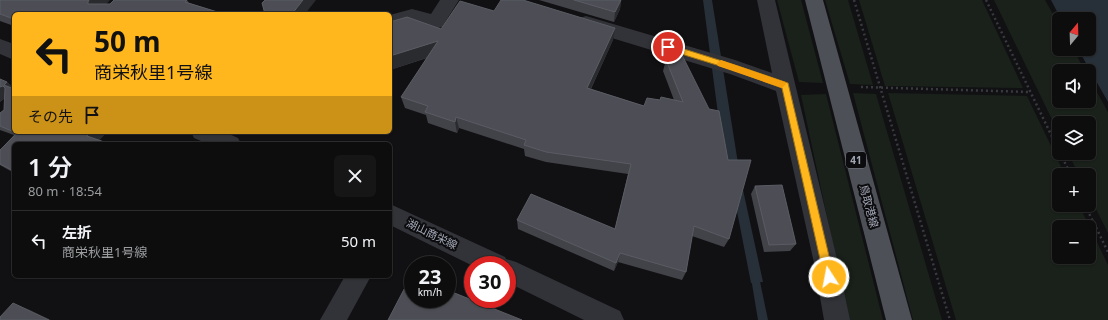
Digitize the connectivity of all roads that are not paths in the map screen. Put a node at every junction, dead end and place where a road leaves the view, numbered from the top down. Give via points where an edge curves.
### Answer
1 (450, 0) edge
2 (766, 0) edge
3 (814, 0) edge
4 (570, 18) edge
5 (392, 21) edge
6 (0, 46) edge
7 (12, 51) edge
8 (785, 86) junction
9 (207, 134) edge
10 (225, 142) edge
11 (392, 218) edge
12 (476, 256) edge
13 (516, 274) edge
14 (358, 278) edge
15 (333, 320) edge
16 (611, 320) edge
17 (837, 320) edge
18 (899, 320) edge

1 - 5 street via 435,22 412,16
2 - 8 street
3 - 18 main road, 鳥取港線 / 41
4 - 8 street via 729,66
6 - 7 street
8 - 17 street
9 - 10 street
11 - 12 street, 湖山商栄線
13 - 16 street
14 - 15 street

